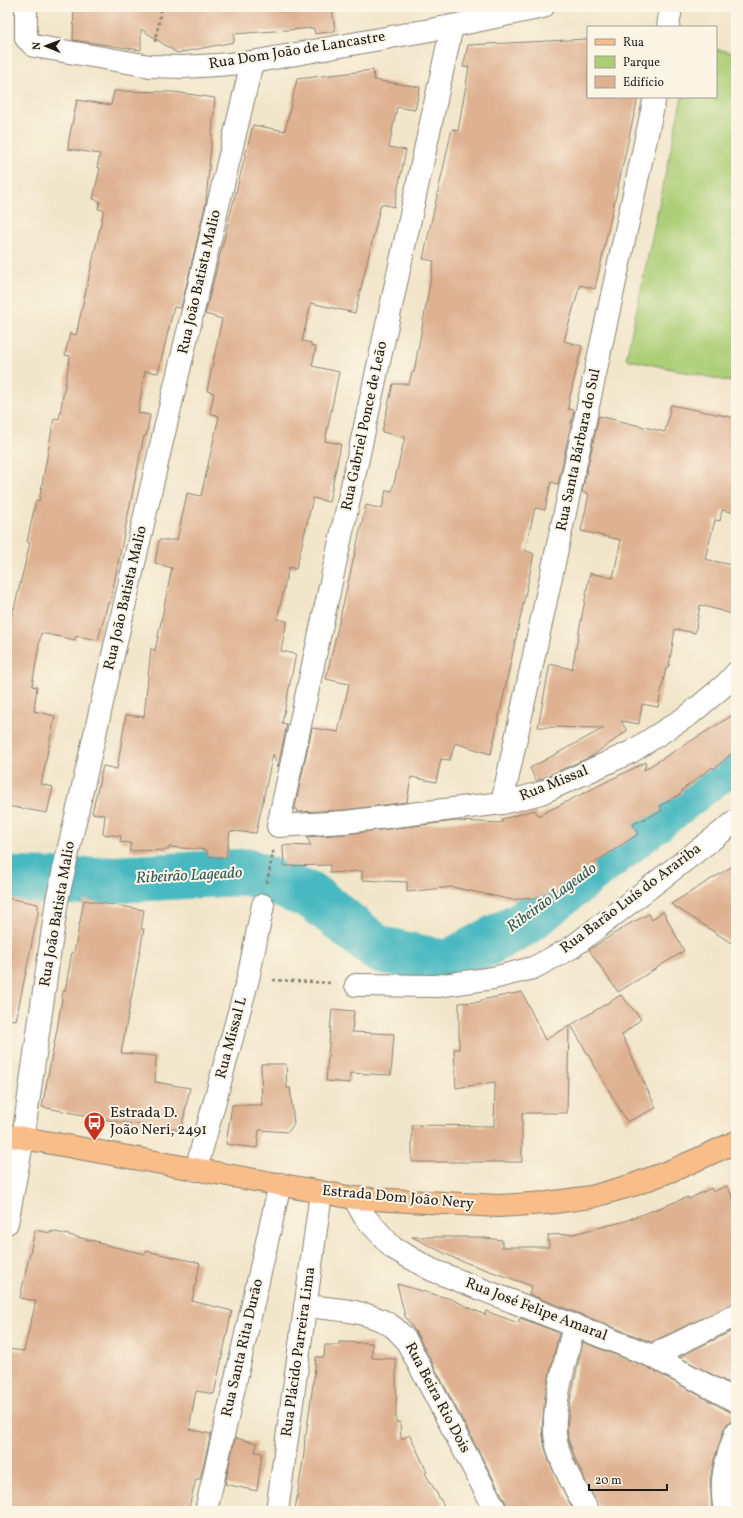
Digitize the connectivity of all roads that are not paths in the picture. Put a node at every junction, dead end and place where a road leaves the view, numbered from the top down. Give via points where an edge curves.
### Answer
1 (26, 7) edge
2 (543, 7) edge
3 (671, 7) edge
4 (452, 26) junction
5 (668, 26) edge
6 (252, 62) junction
7 (655, 98) edge
8 (736, 673) edge
9 (502, 803) junction
10 (736, 821) edge
11 (319, 824) joint
12 (263, 905) road end
13 (356, 985) road end
14 (15, 1137) edge
15 (736, 1142) edge
16 (196, 1170) junction
17 (280, 1184) junction
18 (321, 1193) junction
19 (354, 1198) junction
20 (7, 1223) edge
21 (305, 1306) junction
22 (736, 1316) edge
23 (574, 1325) junction
24 (652, 1356) junction
25 (736, 1401) edge
26 (736, 1434) edge
27 (206, 1511) edge
28 (277, 1511) edge
29 (496, 1511) edge
30 (588, 1511) edge
31 (725, 1511) edge

1 - 6 street, Rua Dom João de Lancastre via 25,33 27,41 34,46 150,66 183,67
2 - 4 street, Rua Dom João de Lancastre
3 - 5 street
4 - 6 street, Rua Dom João de Lancastre
4 - 11 street, Rua Gabriel Ponce de Leão via 277,830
6 - 14 street, Rua João Batista Malio via 67,854
7 - 9 street, Rua Santa Bárbara do Sul
8 - 9 street, Rua Missal via 689,715 631,752 541,793
9 - 11 street, Rua Missal
10 - 13 street, Rua Barão Luís do Arariba via 571,948 533,968 492,978 437,986
12 - 16 street, Rua Missal L via 248,979
14 - 16 main road, Estrada Dom João Nery
14 - 20 street, Rua João Batista Malio via 17,1178
15 - 19 main road, Estrada Dom João Nery via 678,1168 592,1197 498,1206
16 - 17 main road, Estrada Dom João Nery
17 - 18 main road, Estrada Dom João Nery
17 - 27 street, Rua Santa Rita Durão
18 - 19 main road, Estrada Dom João Nery
18 - 21 street, Rua Plácido Parreira Lima
19 - 23 street, Rua José Felipe Amaral via 374,1229 393,1248 408,1257 432,1270
21 - 28 street, Rua Plácido Parreira Lima
21 - 29 street, Rua Beira Rio Dois via 371,1317 390,1325 406,1340
22 - 24 street
23 - 24 street, Rua José Felipe Amaral
23 - 30 street via 556,1410 556,1440 565,1468
24 - 25 street, Rua José Felipe Amaral
26 - 31 street via 725,1462 722,1480

